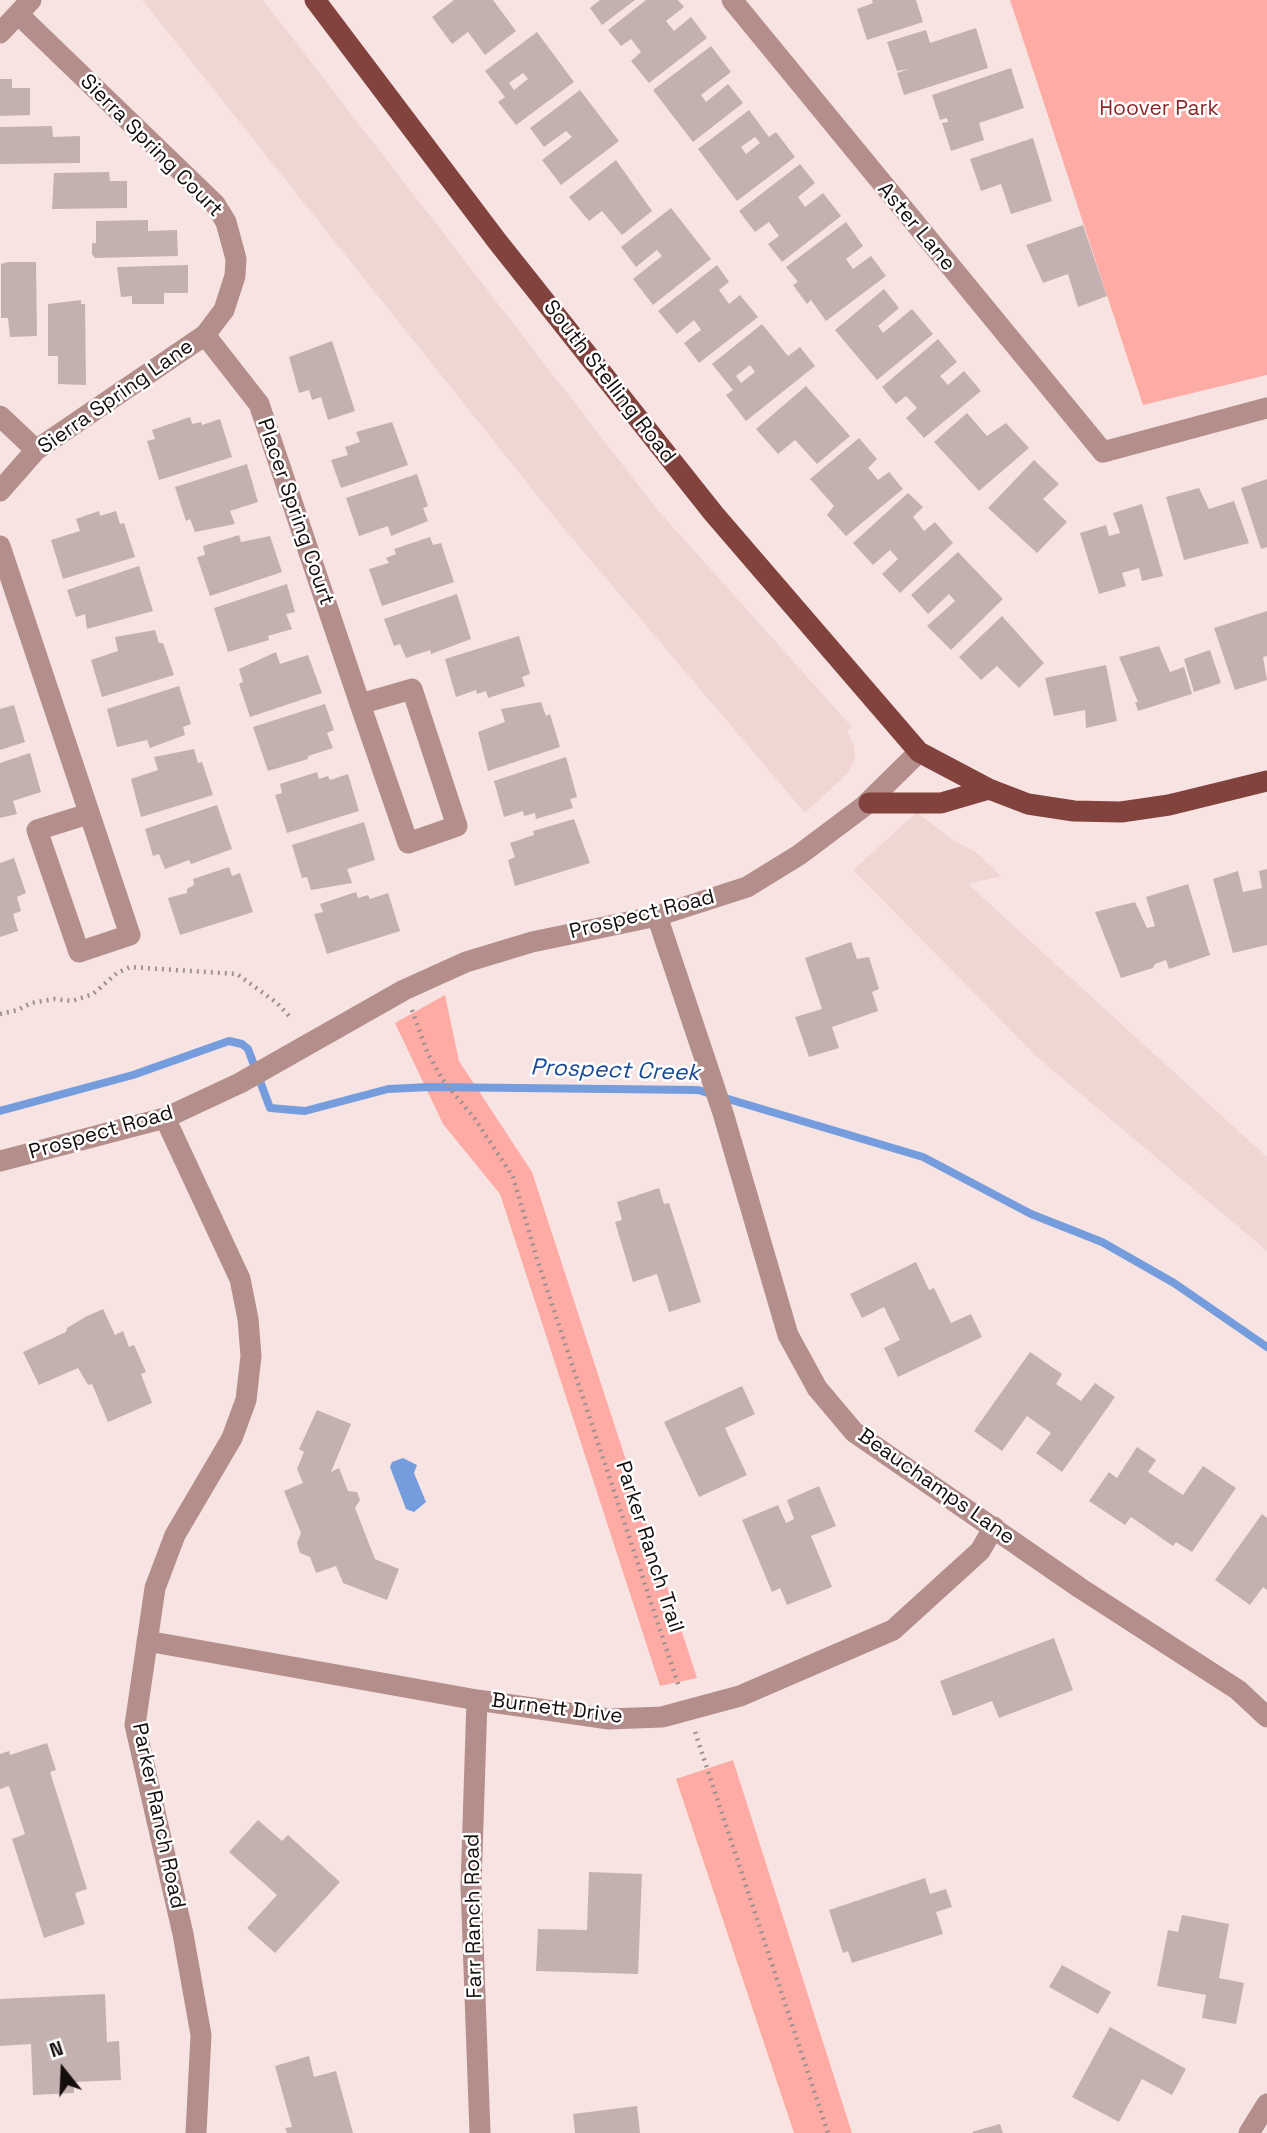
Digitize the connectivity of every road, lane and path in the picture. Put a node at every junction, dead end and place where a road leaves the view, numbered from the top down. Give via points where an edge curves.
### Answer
1 (315, 0) edge
2 (732, 0) edge
3 (25, 7) edge
4 (0, 33) edge
5 (205, 335) junction
6 (1267, 408) edge
7 (0, 416) edge
8 (36, 450) junction
9 (0, 491) edge
10 (0, 546) edge
11 (360, 704) junction
12 (919, 752) junction
13 (1267, 781) edge
14 (989, 789) junction
15 (869, 803) junction
16 (88, 814) junction
17 (657, 916) junction
18 (404, 990) junction
19 (0, 1014) edge
20 (290, 1017) dead end
21 (166, 1118) junction
22 (0, 1161) edge
23 (994, 1527) junction
24 (148, 1641) junction
25 (477, 1700) junction
26 (687, 1710) junction
27 (1267, 1717) edge
28 (1267, 2104) edge
29 (196, 2133) edge
30 (480, 2133) edge
31 (828, 2133) edge
32 (1249, 2133) edge

1 - 12 main road, South Stelling Road via 497,241 714,514
2 - 6 street, Aster Lane via 1102,452
3 - 4 street, Sierra Spring Court
3 - 5 street, Sierra Spring Court via 215,204 226,222 236,259 235,276 224,310
5 - 8 street, Sierra Spring Lane
5 - 11 street, Placer Spring Court via 259,404
7 - 8 street
8 - 9 street, Sierra Spring Lane
10 - 16 street
11 - 11 street, Placer Spring Court via 408,843 457,826 412,689
12 - 14 main road
12 - 15 street, Prospect Road
13 - 14 main road via 1121,812 1028,804
14 - 15 main road via 941,803
15 - 17 street, Prospect Road via 747,887
16 - 16 street via 130,935 79,952 37,830
17 - 18 street, Prospect Road via 532,942 466,962
17 - 23 street, Beauchamps Lane via 723,1114 788,1335 817,1388 854,1432
18 - 21 street, Prospect Road via 240,1083
18 - 26 path, Parker Ranch Trail via 443,1080 513,1177
19 - 20 path via 31,1003 93,994 130,967 237,974
21 - 22 street, Prospect Road
21 - 24 street, Parker Ranch Road via 240,1279 251,1356 246,1400 232,1438 175,1535 155,1588
23 - 26 street, Burnett Drive via 980,1551 893,1630 740,1696
23 - 27 street, Beauchamps Lane via 1238,1690
24 - 25 street, Burnett Drive
24 - 29 street, Parker Ranch Road via 135,1725 201,2035
25 - 26 street, Burnett Drive via 609,1719 662,1717
25 - 30 street, Farr Ranch Road via 471,1886
26 - 31 path, Parker Ranch Trail
28 - 32 street

